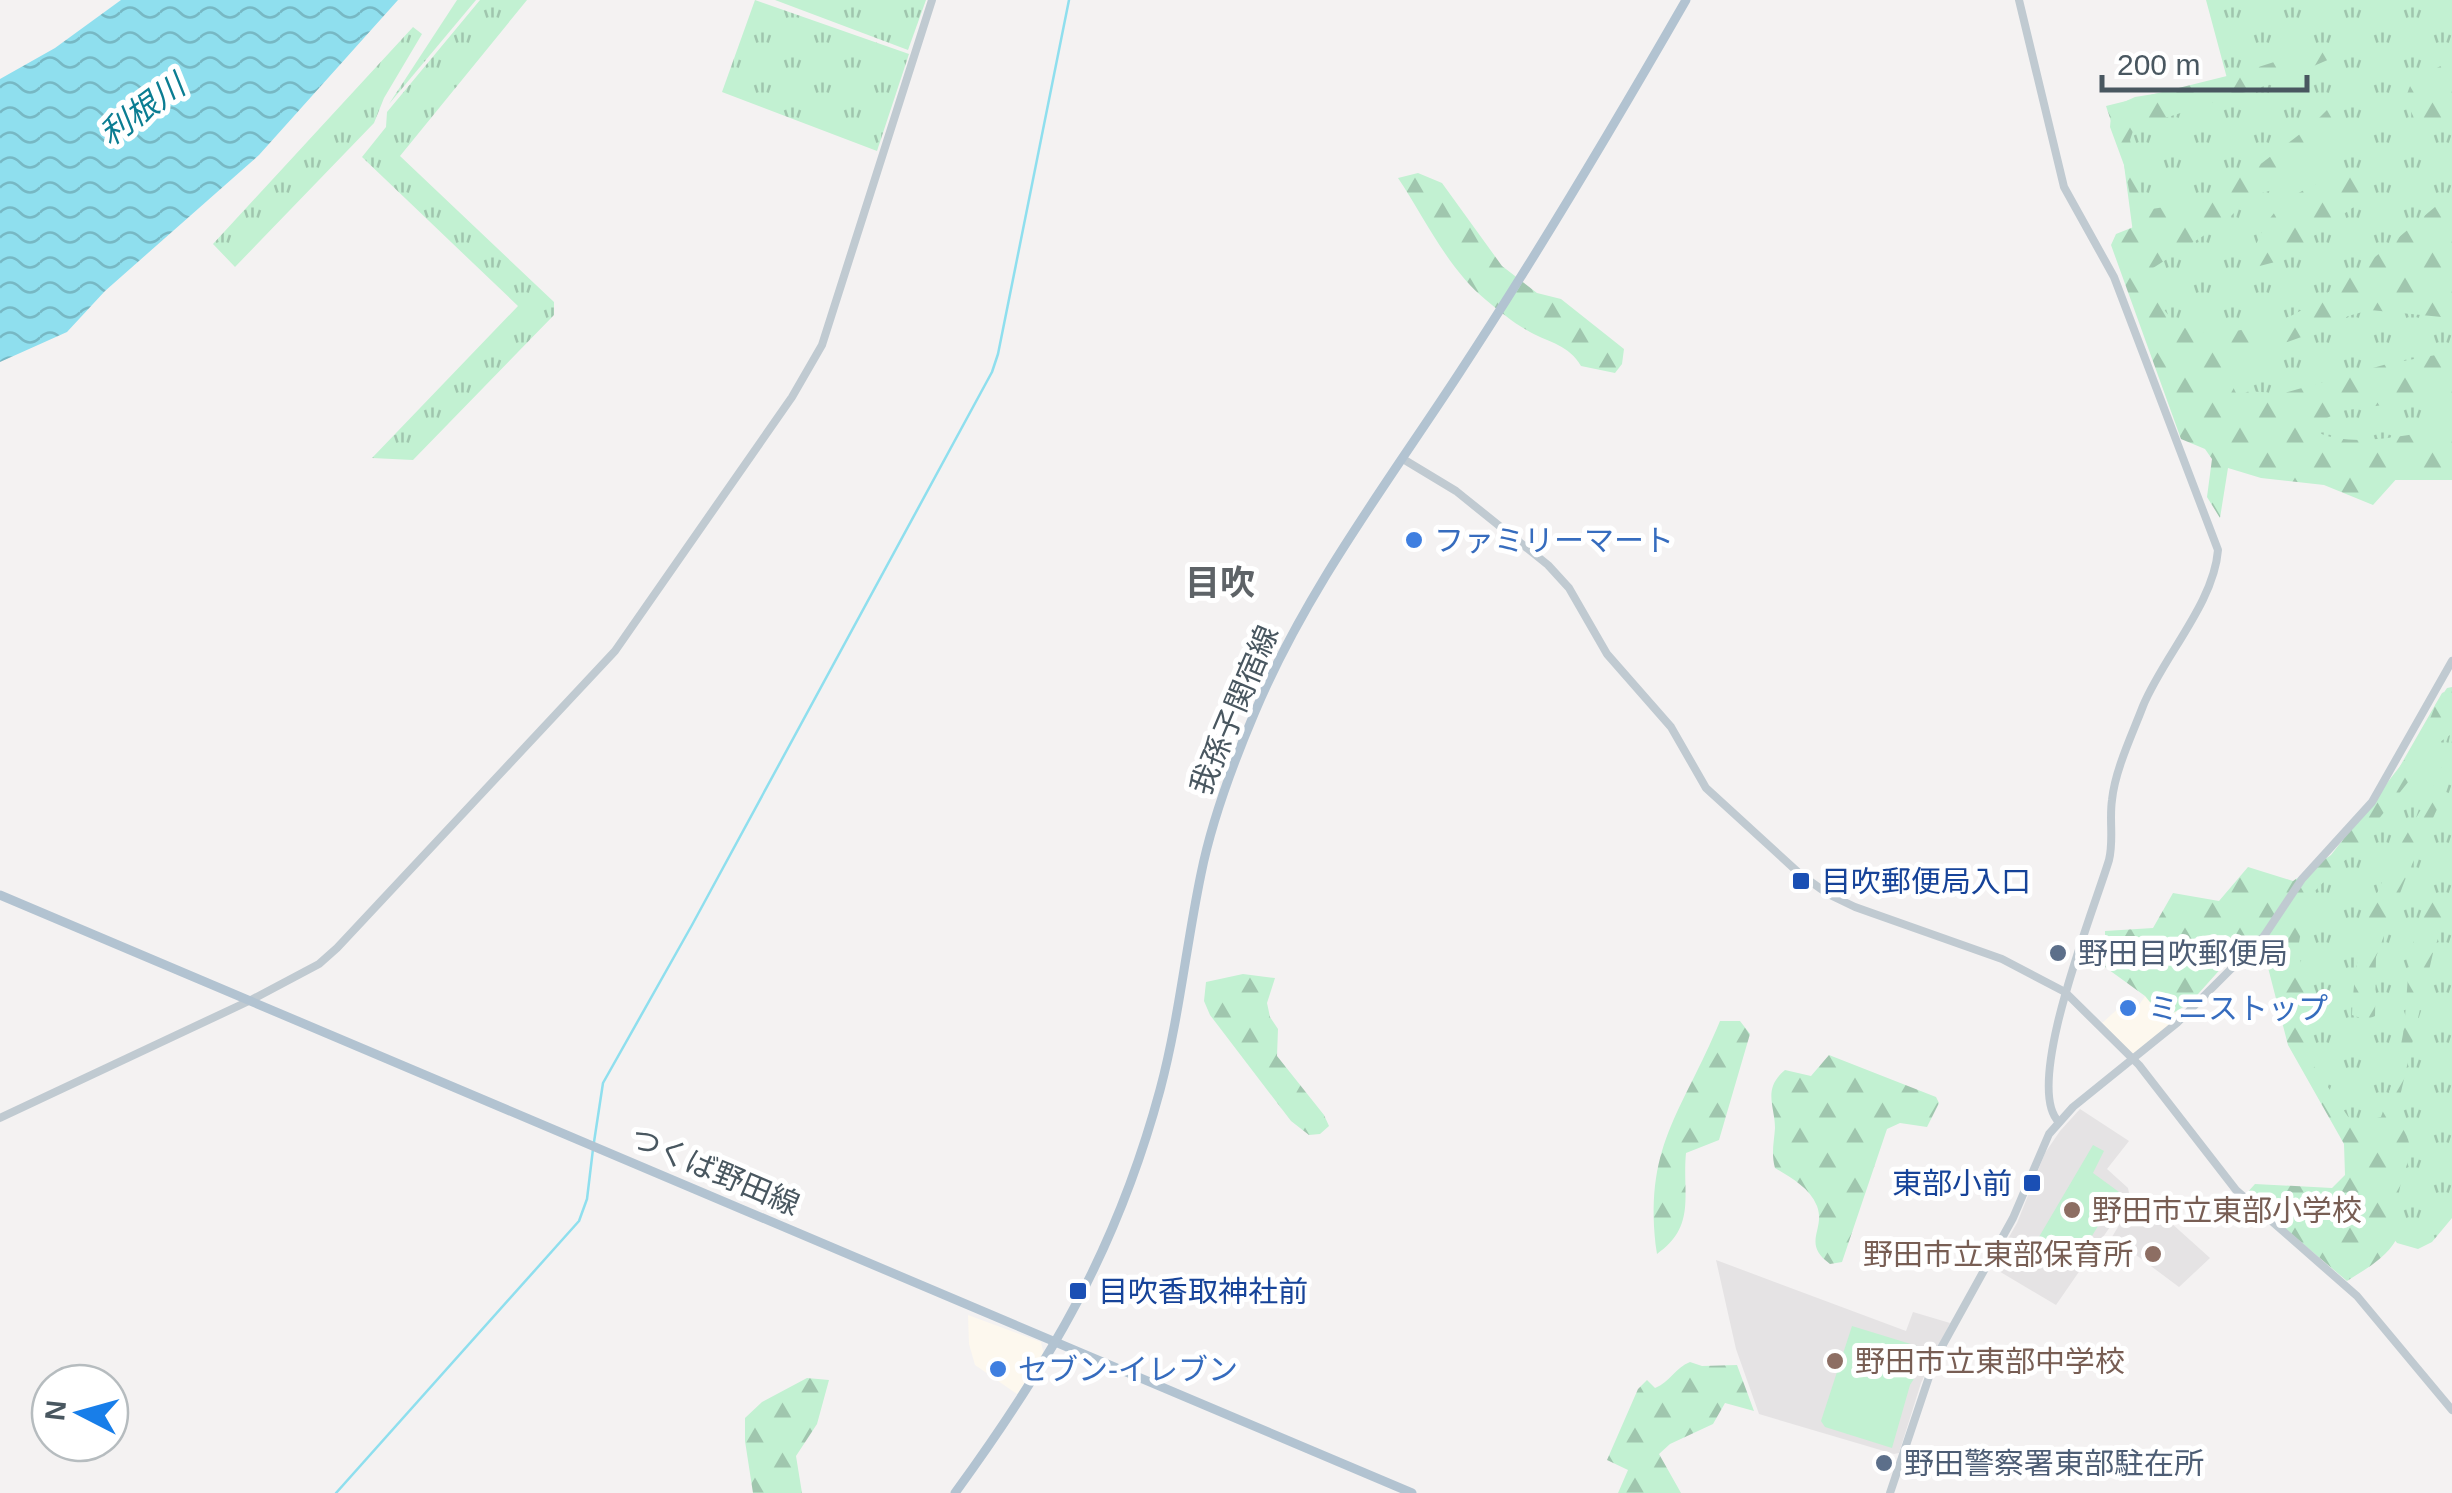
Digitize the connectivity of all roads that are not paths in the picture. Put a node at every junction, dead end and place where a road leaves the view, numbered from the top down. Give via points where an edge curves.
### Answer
1 (932, 0) edge
2 (1686, 0) edge
3 (2019, 0) edge
4 (1403, 459) junction
5 (2452, 662) edge
6 (0, 895) edge
7 (2065, 992) junction
8 (251, 1000) junction
9 (2134, 1060) junction
10 (0, 1118) edge
11 (2059, 1122) junction
12 (1058, 1342) junction
13 (2452, 1410) edge
14 (955, 1493) edge
15 (1412, 1493) edge
16 (1890, 1493) edge

1 - 8 street via 822,345 792,396 615,651 336,948
2 - 4 main road, 我孫子関宿線 via 1602,148
3 - 7 street via 2064,187 2114,277 2218,550 2214,576 2144,704 2113,791 2109,860
4 - 7 street via 1456,491 1548,565 1607,654 1671,728 1706,788 1800,874 1855,907 2002,959
4 - 12 main road, 我孫子関宿線 via 1298,623 1224,788 1140,1160
5 - 9 street via 2372,802 2302,879 2264,936
6 - 8 main road, つくば野田線
7 - 9 street
7 - 11 street via 2048,1093
8 - 10 street
8 - 12 main road, つくば野田線
9 - 11 street
9 - 13 street via 2236,1190 2357,1296
11 - 16 street via 1936,1359
12 - 14 main road, 我孫子関宿線
12 - 15 main road, つくば野田線

